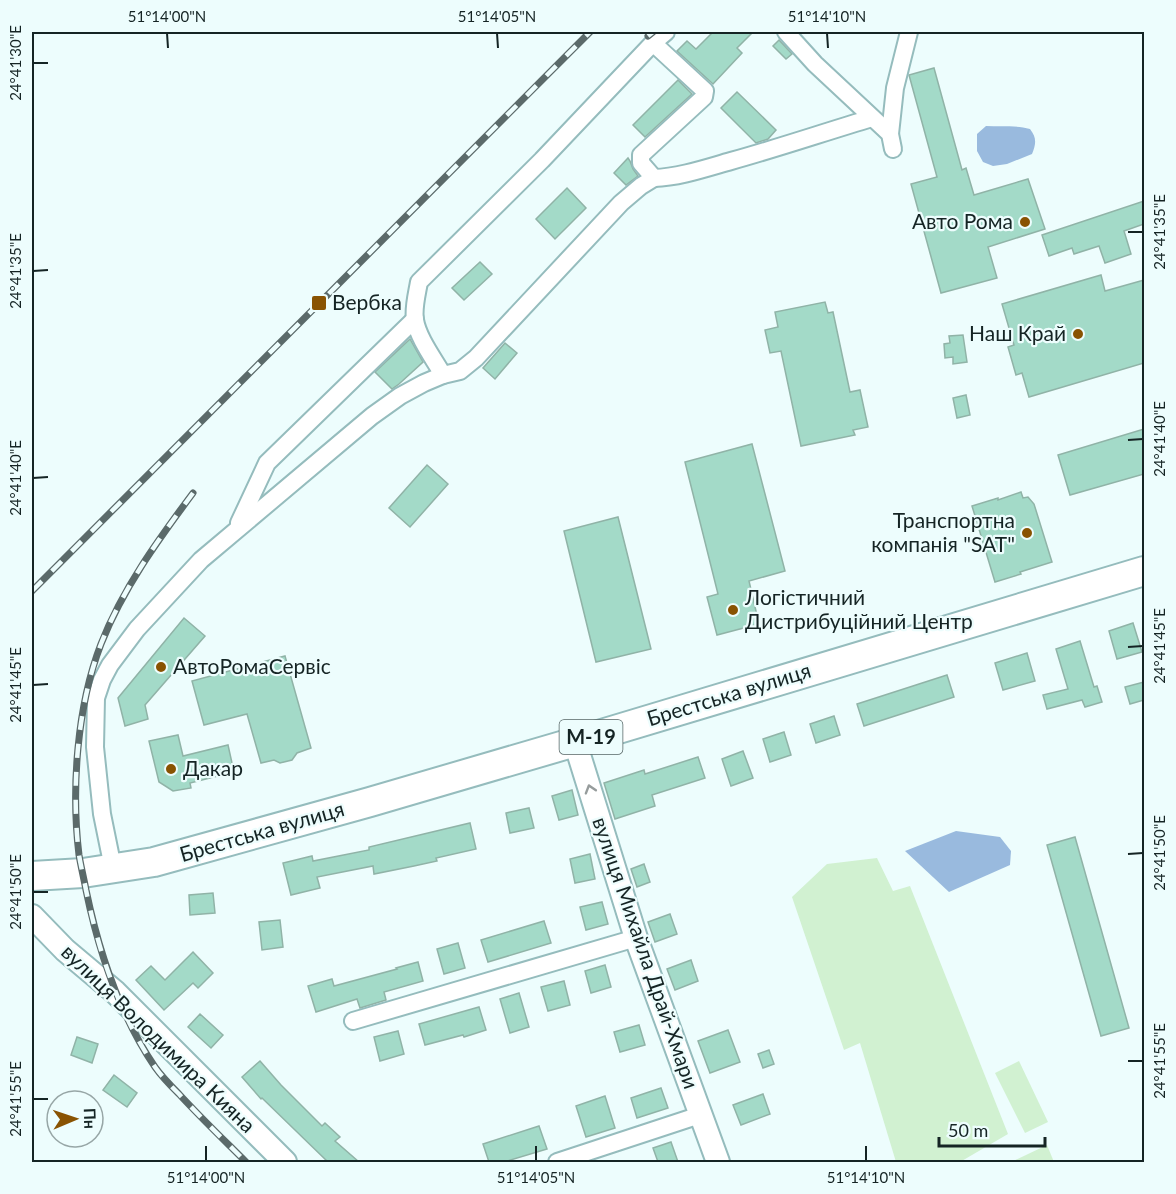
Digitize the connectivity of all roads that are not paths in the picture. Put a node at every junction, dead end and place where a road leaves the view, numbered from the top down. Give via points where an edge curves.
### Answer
1 (666, 32) edge
2 (786, 32) edge
3 (909, 32) edge
4 (653, 43) junction
5 (872, 118) junction
6 (654, 178) junction
7 (415, 319) junction
8 (443, 375) junction
9 (237, 530) junction
10 (1144, 571) edge
11 (575, 742) junction
12 (113, 868) junction
13 (32, 876) edge
14 (32, 916) edge
15 (636, 938) junction
16 (352, 1021) dead end
17 (700, 1115) junction
18 (285, 1162) edge
19 (556, 1162) edge
20 (718, 1162) edge

1 - 4 street
2 - 5 street
3 - 5 street via 895,88 892,142
4 - 6 street via 705,91 704,97 641,156 641,163
4 - 7 street via 419,282
5 - 6 street via 717,165
6 - 8 street via 621,203 476,358 460,371
7 - 8 street
7 - 9 street via 267,463
8 - 9 street via 400,396 372,416
9 - 12 street via 167,596 123,646 102,680 96,698 95,747
10 - 11 highway, Брестська вулиця / М-19
11 - 12 highway, Брестська вулиця / М-19 via 154,862
15 -> 11 main road, вулиця Михайла Драй-Хмари
12 - 13 highway, Брестська вулиця / М-19
14 - 18 main road, вулиця Володимира Кияна via 115,992
15 - 16 street
15 - 17 main road, вулиця Михайла Драй-Хмари
17 - 19 street
17 - 20 main road, вулиця Михайла Драй-Хмари

